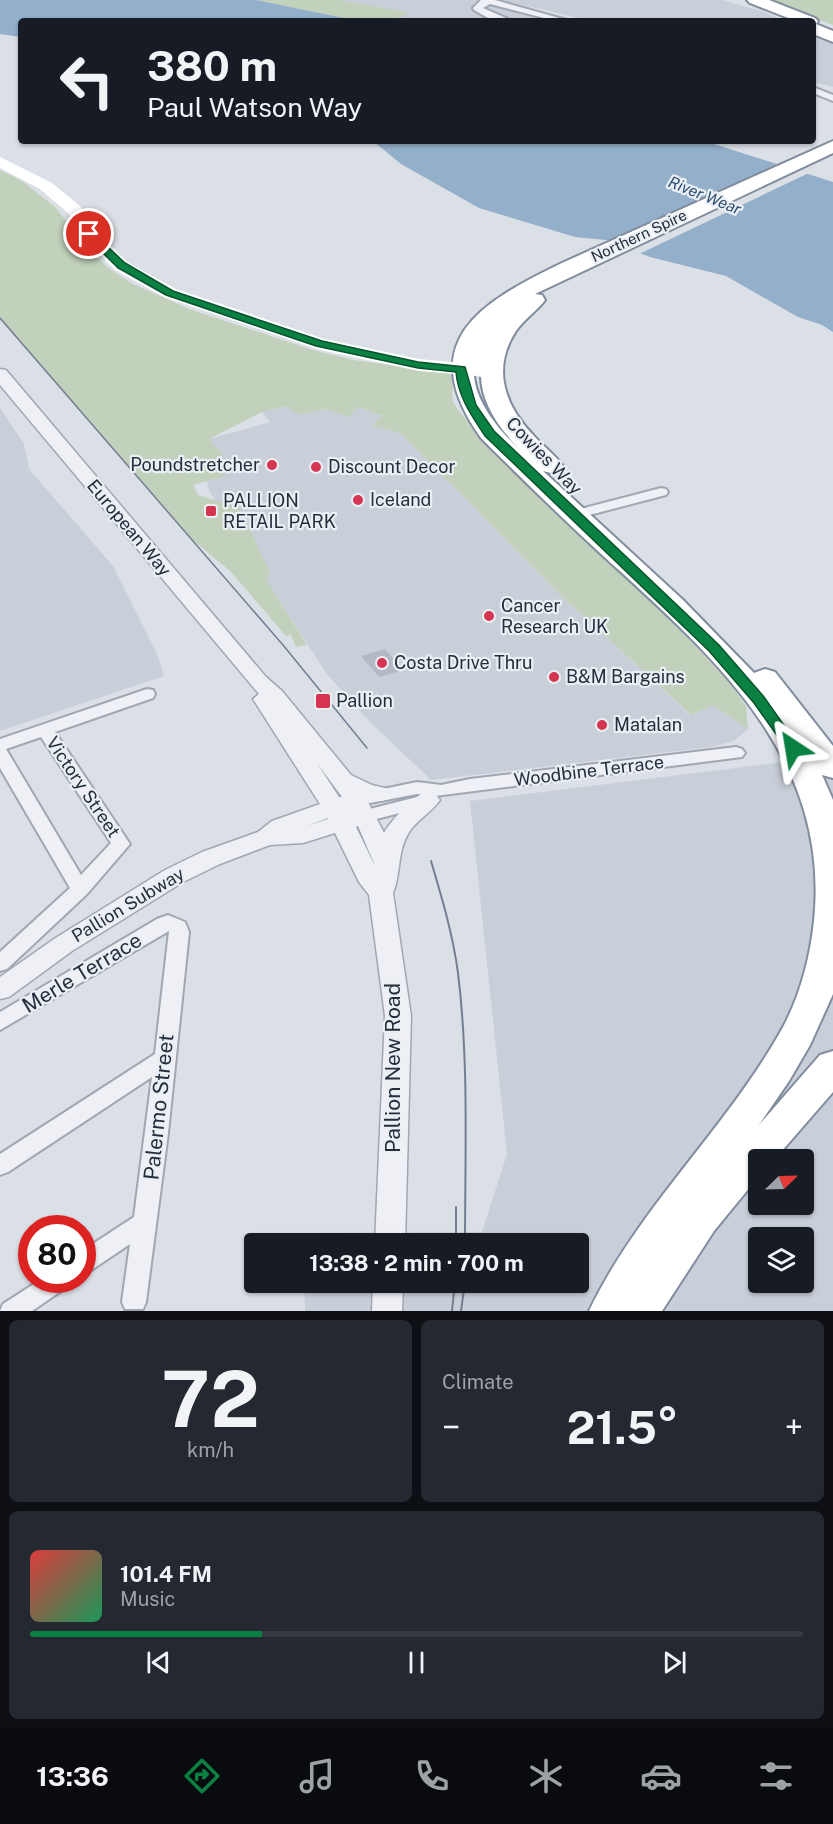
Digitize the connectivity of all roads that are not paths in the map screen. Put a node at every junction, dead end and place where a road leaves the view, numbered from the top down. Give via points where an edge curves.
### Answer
1 (487, 0) edge
2 (741, 0) edge
3 (755, 0) edge
4 (498, 18) edge
5 (555, 18) edge
6 (787, 18) edge
7 (802, 18) edge
8 (816, 24) edge
9 (816, 29) edge
10 (833, 30) edge
11 (833, 37) edge
12 (816, 91) edge
13 (833, 98) edge
14 (833, 146) edge
15 (833, 155) edge
16 (0, 162) edge
17 (581, 268) junction
18 (534, 300) junction
19 (470, 342) junction
20 (352, 352) junction
21 (461, 369) junction
22 (0, 374) edge
23 (492, 374) junction
24 (661, 492) dead end
25 (584, 512) junction
26 (258, 682) junction
27 (147, 694) dead end
28 (45, 729) junction
29 (0, 745) edge
30 (0, 753) edge
31 (736, 753) dead end
32 (820, 773) edge
33 (343, 780) junction
34 (381, 794) junction
35 (435, 796) junction
36 (349, 812) junction
37 (386, 863) junction
38 (80, 889) junction
39 (381, 893) junction
40 (164, 924) joint
41 (831, 940) edge
42 (0, 964) edge
43 (0, 990) edge
44 (0, 1022) edge
45 (164, 1059) junction
46 (833, 1065) edge
47 (0, 1166) edge
48 (146, 1221) junction
49 (390, 1233) edge
50 (96, 1255) edge
51 (40, 1293) edge
52 (388, 1293) edge
53 (134, 1302) dead end
54 (12, 1311) edge
55 (387, 1311) edge
56 (610, 1311) edge
57 (640, 1311) edge

1 - 4 street via 477,8
1 - 5 street
2 - 6 highway
3 - 7 highway
8 - 10 highway
9 - 11 highway
12 - 13 street
14 - 17 highway, Northern Spire
15 - 17 highway, Northern Spire
16 - 20 main road via 46,186 75,210 89,234 121,266 170,293
17 - 18 highway, Cowies Way
17 - 19 highway via 499,308 485,319
18 - 21 main road via 501,318 487,336 476,365
18 - 23 highway, Cowies Way via 507,327 493,356
19 - 20 main road via 457,350 419,359
19 - 21 highway
20 - 21 main road
21 - 23 main road
21 - 25 highway, Cowies Way via 471,405 489,433
22 - 26 street, European Way
23 - 25 highway, Cowies Way via 494,394 504,415
24 - 25 street
25 - 32 highway, Cowies Way via 640,576 741,678
25 - 32 highway, Cowies Way via 718,627 751,662 815,741
26 - 33 street, European Way
26 - 36 street, European Way via 270,711
27 - 28 street, Victory Street
28 - 29 street, Victory Street
28 - 38 street, Victory Street via 122,844
30 - 38 street
31 - 35 street, Woodbine Terrace via 470,785
32 - 41 highway via 821,812 828,837
33 - 34 street
33 - 36 street, European Way
34 - 35 street, Woodbine Terrace via 417,788
34 - 36 street, Woodbine Terrace
35 - 36 street, Woodbine Terrace
35 - 37 street, Pallion New Road via 397,831
36 - 37 street
36 - 39 street, Pallion New Road via 371,882
36 - 43 street, Pallion Subway via 303,835 266,838 174,876 63,945
37 - 39 street, Pallion New Road via 387,878
38 - 42 street
39 - 49 street, Pallion New Road via 398,1016
40 - 44 street, Merle Terrace
40 - 45 street, Palermo Street via 174,924 179,932
41 - 56 highway via 798,1034 768,1082 644,1251
45 - 47 street
45 - 48 street, Palermo Street
46 - 57 highway via 710,1206 668,1263
48 - 50 street
48 - 53 street, Palermo Street
51 - 54 street
52 - 55 street

